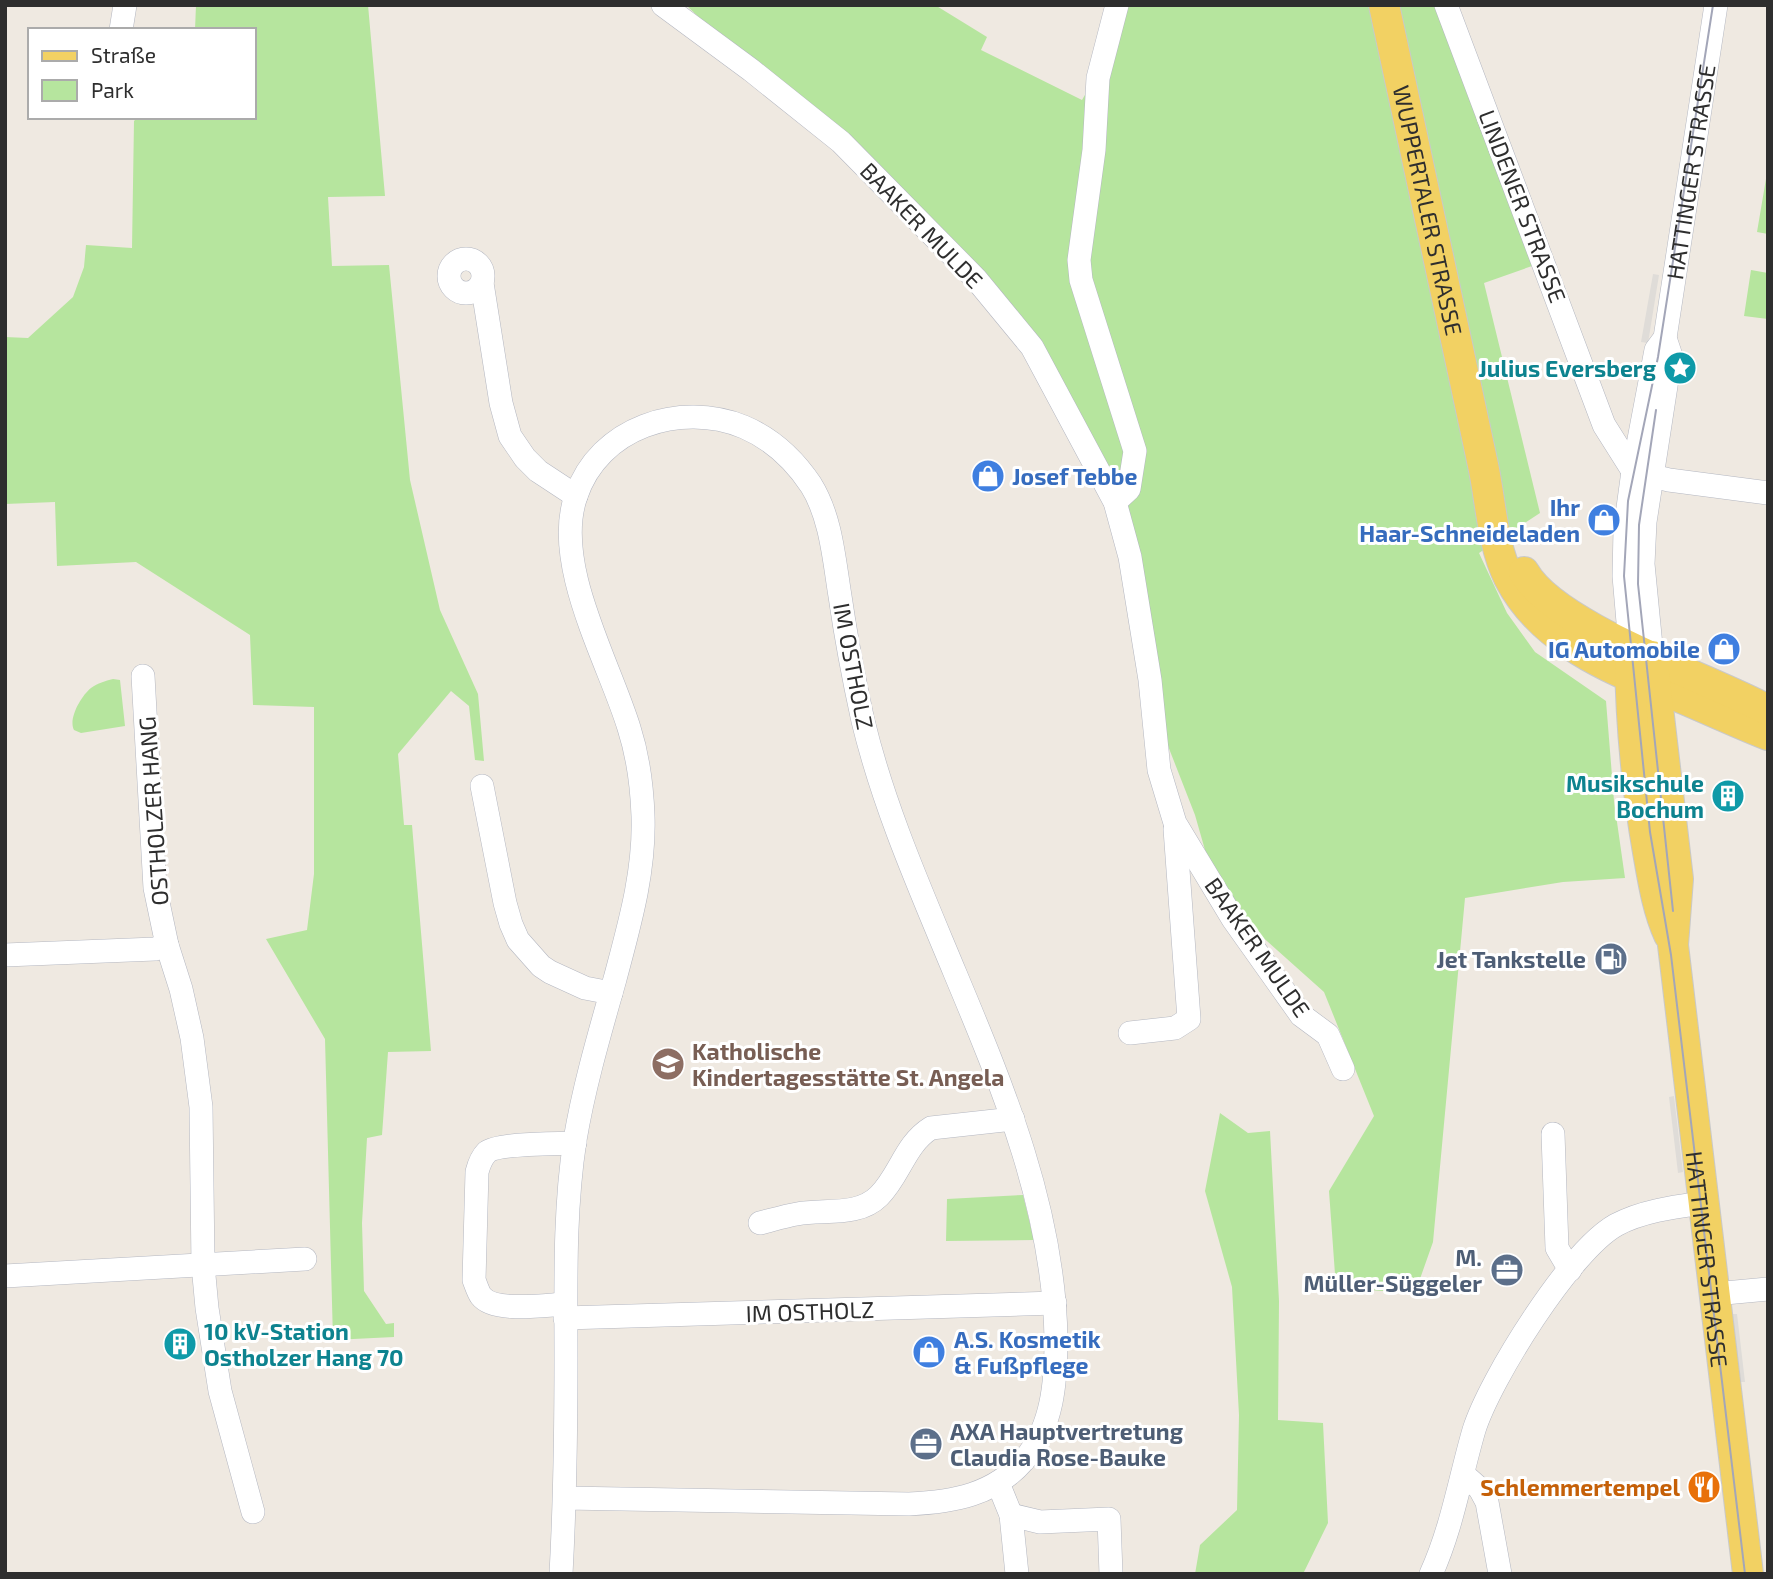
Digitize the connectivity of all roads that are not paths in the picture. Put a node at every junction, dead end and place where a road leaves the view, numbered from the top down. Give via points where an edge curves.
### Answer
1 (125, 5) edge
2 (663, 5) edge
3 (1117, 5) edge
4 (1384, 5) edge
5 (1446, 5) edge
6 (1716, 5) edge
7 (121, 28) edge
8 (482, 283) dead end
9 (1665, 338) junction
10 (1646, 400) junction
11 (1600, 408) junction
12 (1642, 474) junction
13 (1768, 493) edge
14 (576, 496) junction
15 (1490, 498) junction
16 (1115, 502) junction
17 (1641, 651) junction
18 (144, 676) dead end
19 (1643, 682) junction
20 (1768, 710) edge
21 (1710, 711) junction
22 (1768, 735) edge
23 (1666, 772) junction
24 (482, 786) dead end
25 (1175, 823) junction
26 (167, 945) junction
27 (1673, 945) junction
28 (5, 955) edge
29 (611, 993) junction
30 (1130, 1033) dead end
31 (1343, 1069) dead end
32 (1013, 1119) junction
33 (1553, 1134) dead end
34 (575, 1143) junction
35 (1703, 1203) junction
36 (760, 1223) dead end
37 (305, 1259) dead end
38 (203, 1265) junction
39 (1570, 1270) junction
40 (5, 1276) edge
41 (1768, 1289) edge
42 (1714, 1294) junction
43 (1055, 1303) junction
44 (565, 1311) junction
45 (1463, 1474) junction
46 (998, 1483) junction
47 (565, 1499) junction
48 (1453, 1508) junction
49 (253, 1512) dead end
50 (1011, 1515) junction
51 (1492, 1525) junction
52 (561, 1574) edge
53 (1017, 1574) edge
54 (1111, 1574) edge
55 (1431, 1574) edge
56 (1500, 1574) edge
57 (1748, 1574) edge

1 - 7 street
2 - 16 street, BAAKER MULDE via 841,142 976,279 1032,347
3 - 16 street via 1098,78 1079,260 1081,280 1135,451 1129,488
4 - 15 main road, WUPPERTALER STRASSE
5 - 11 street, LINDENER STRASSE
6 - 9 street, HATTINGER STRASSE
8 - 14 street via 510,436 538,471
9 - 10 street, HATTINGER STRASSE via 1656,350
9 - 12 street, HATTINGER STRASSE via 1670,353
10 - 11 street via 1629,417 1610,415
10 - 12 street, HATTINGER STRASSE
11 - 12 street, LINDENER STRASSE via 1604,425
12 - 13 street
12 - 17 street, HATTINGER STRASSE via 1624,555
14 - 29 street, IM OSTHOLZ via 570,519 573,564 632,736 642,794 637,888
14 - 32 street, IM OSTHOLZ via 596,461 615,442 653,422 682,418 746,428 785,454 811,485 831,540 846,640 878,776
15 - 17 main road, WUPPERTALER STRASSE via 1508,545 1528,579 1557,605
15 - 19 main road, WUPPERTALER STRASSE via 1501,559 1520,597 1549,629 1580,651
16 - 25 street, BAAKER MULDE via 1130,557 1159,770
17 - 19 main road, HATTINGER STRASSE
17 - 20 main road
18 - 26 street, OSTHOLZER HANG via 155,888
19 - 21 main road, WUPPERTALER STRASSE
19 - 23 main road, HATTINGER STRASSE
19 - 27 main road, HATTINGER STRASSE via 1643,826 1661,918
21 - 22 main road, WUPPERTALER STRASSE
21 - 23 main road, HATTINGER STRASSE via 1683,726 1673,742
23 - 27 main road, HATTINGER STRASSE via 1678,880
24 - 29 street via 505,903 518,940 550,972 585,988
25 - 30 street, BAAKER MULDE via 1189,1019 1175,1028
25 - 31 street, BAAKER MULDE via 1233,919 1301,1015 1328,1035
26 - 28 street
26 - 38 street, OSTHOLZER HANG via 181,989 197,1073
27 - 35 main road, HATTINGER STRASSE
29 - 34 street, IM OSTHOLZ
32 - 36 street via 931,1128 920,1134 880,1196 854,1210 798,1213
32 - 43 street, IM OSTHOLZ via 1043,1221
33 - 39 street via 1557,1248
34 - 44 street, IM OSTHOLZ
34 - 44 street, IM OSTHOLZ via 497,1147 485,1154 477,1172 474,1280 479,1295 503,1306
35 - 39 street via 1628,1219 1600,1236
35 - 42 main road, HATTINGER STRASSE
37 - 38 street
38 - 40 street
38 - 49 street, OSTHOLZER HANG via 220,1391
39 - 45 street via 1492,1386
41 - 42 street
42 - 57 main road, HATTINGER STRASSE
43 - 44 street, IM OSTHOLZ
43 - 46 street, IM OSTHOLZ via 1056,1356 1049,1413 1028,1455
44 - 47 street, IM OSTHOLZ
45 - 48 street
45 - 51 street via 1480,1489
46 - 47 street, IM OSTHOLZ via 960,1499 909,1504
46 - 50 street
47 - 52 street, IM OSTHOLZ
48 - 51 street via 1473,1512
48 - 55 street
50 - 53 street
50 - 54 street via 1040,1522 1109,1519
51 - 56 street

